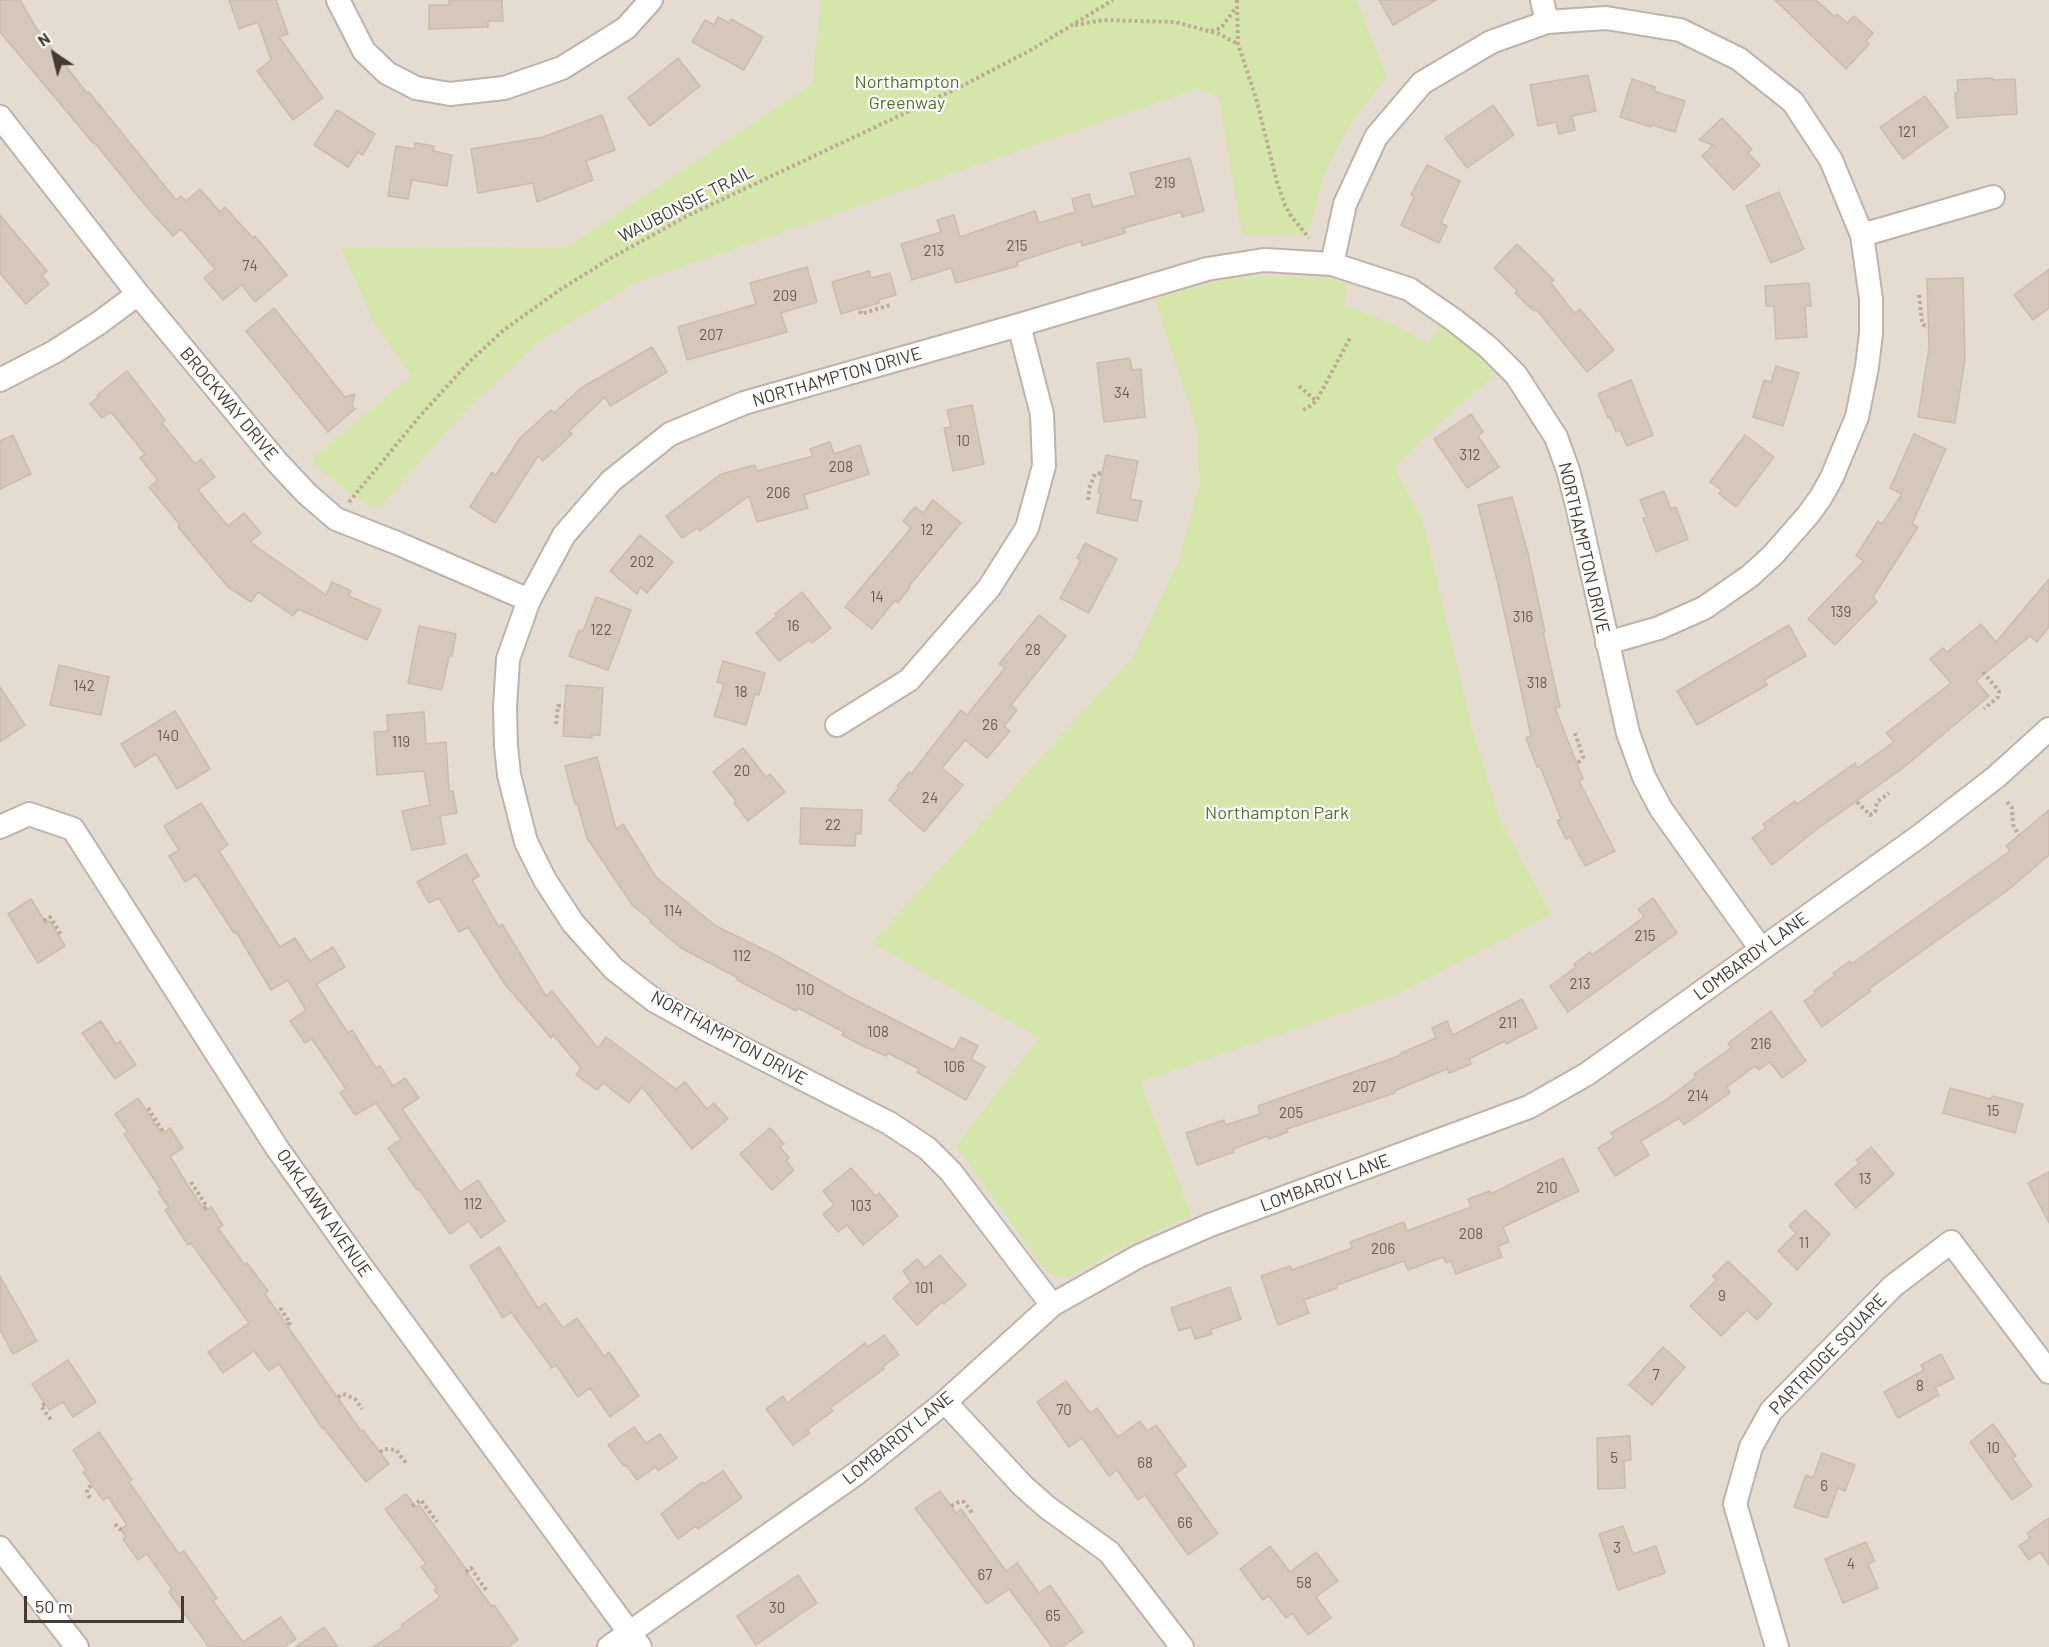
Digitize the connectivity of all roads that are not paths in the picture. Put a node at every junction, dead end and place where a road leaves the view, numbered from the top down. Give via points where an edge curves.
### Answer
1 (338, 0) edge
2 (651, 0) edge
3 (1542, 0) edge
4 (1547, 22) junction
5 (0, 117) edge
6 (1993, 197) dead end
7 (1862, 235) junction
8 (1332, 264) junction
9 (138, 294) junction
10 (1019, 325) junction
11 (0, 380) edge
12 (529, 600) junction
13 (1607, 644) junction
14 (837, 725) dead end
15 (2049, 729) edge
16 (0, 827) edge
17 (1761, 949) junction
18 (1052, 1305) junction
19 (2049, 1372) edge
20 (945, 1402) junction
21 (0, 1548) edge
22 (634, 1640) edge
23 (77, 1647) edge
24 (609, 1647) edge
25 (1182, 1647) edge
26 (1777, 1647) edge

1 - 2 street via 364,51 387,73 416,88 450,94 504,88 562,68 626,28
3 - 4 street
4 - 7 street via 1606,18 1680,30 1739,59 1793,102 1831,160
4 - 8 street via 1491,42 1422,83 1376,137 1345,204
5 - 9 street, BROCKWAY DRIVE
6 - 7 street
7 - 13 street via 1871,299 1868,367 1857,417 1821,497 1773,555 1723,596 1659,628
8 - 10 street, NORTHAMPTON DRIVE via 1264,260 1207,269
8 - 13 street, NORTHAMPTON DRIVE via 1409,289 1488,347 1516,375 1556,437 1568,470
9 - 11 street via 54,352
9 - 12 street, BROCKWAY DRIVE via 277,462 336,519
10 - 12 street, NORTHAMPTON DRIVE via 744,403 670,434 611,481 564,535
10 - 14 street via 1042,414 1044,466 1027,528 989,588 909,680
12 - 18 street, NORTHAMPTON DRIVE via 508,659 505,707 509,775 526,842 573,923 614,969 656,1001 889,1123 927,1148 951,1172
13 - 17 street, NORTHAMPTON DRIVE via 1628,733 1644,777 1661,809
15 - 17 street, LOMBARDY LANE via 1961,805
16 - 22 street, OAKLAWN AVENUE via 29,814 73,829 277,1148
17 - 18 street, LOMBARDY LANE via 1587,1074 1529,1107 1210,1225 1139,1256
18 - 20 street, LOMBARDY LANE
19 - 26 street, PARTRIDGE SQUARE via 1951,1242 1893,1286 1771,1411 1751,1447 1735,1504
20 - 22 street, LOMBARDY LANE
20 - 25 street via 1023,1486 1109,1552
21 - 23 street
22 - 24 street, LOMBARDY LANE

